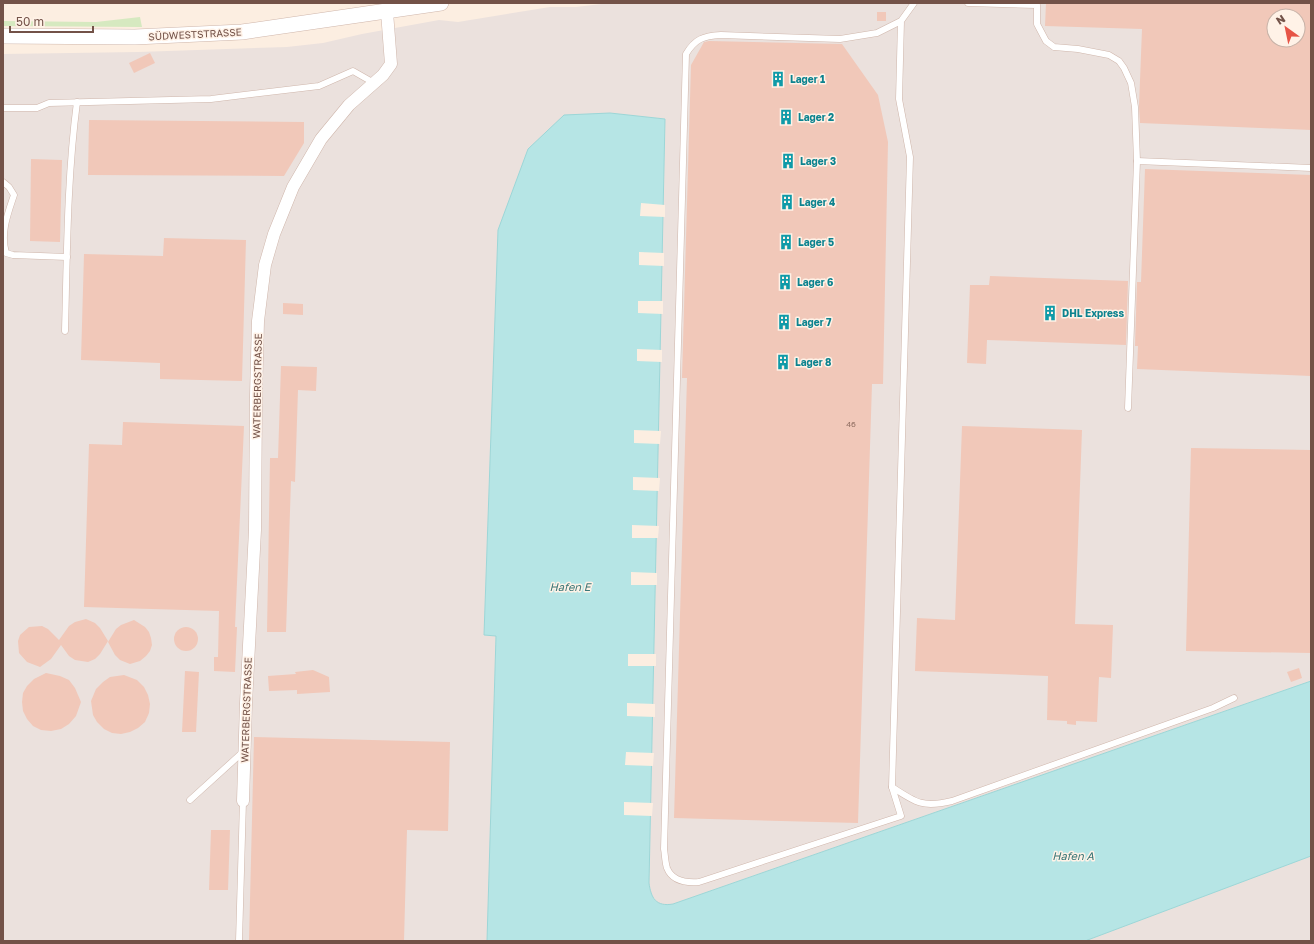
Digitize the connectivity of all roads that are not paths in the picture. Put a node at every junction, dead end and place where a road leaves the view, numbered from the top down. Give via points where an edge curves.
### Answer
1 (441, 3) edge
2 (914, 3) edge
3 (968, 3) edge
4 (414, 5) edge
5 (387, 12) junction
6 (902, 21) junction
7 (3, 36) edge
8 (374, 83) junction
9 (77, 102) junction
10 (3, 108) edge
11 (1137, 161) junction
12 (1311, 168) edge
13 (3, 182) edge
14 (67, 257) junction
15 (65, 331) dead end
16 (1128, 408) dead end
17 (1234, 698) dead end
18 (245, 750) junction
19 (892, 787) junction
20 (190, 800) dead end
21 (243, 801) joint
22 (239, 941) edge

1 - 4 street, SÜDWESTSTRASSE
2 - 6 lane
3 - 11 lane via 1037,5 1037,24 1046,41 1054,47 1109,55 1119,61 1131,83 1135,107
4 - 5 street, SÜDWESTSTRASSE
5 - 7 street, SÜDWESTSTRASSE via 242,32 135,37
5 - 8 street, WATERBERGSTRASSE via 390,64
6 - 19 lane via 899,99 910,157
6 - 19 lane via 878,33 840,39 708,36 699,39 686,54 664,817 667,867 680,881 699,882 900,816
8 - 9 lane via 353,70 319,86 211,99
8 - 18 street, WATERBERGSTRASSE via 349,105 321,139 293,187 274,234 265,265 258,329 255,530
9 - 10 lane via 49,103 37,108
9 - 14 lane via 72,139
11 - 12 lane
11 - 16 lane
13 - 14 lane via 14,195 5,223 3,245 6,253
14 - 15 lane
17 - 19 lane via 1213,708 952,801 922,804
18 - 20 lane
18 - 21 street, WATERBERGSTRASSE
21 - 22 lane

